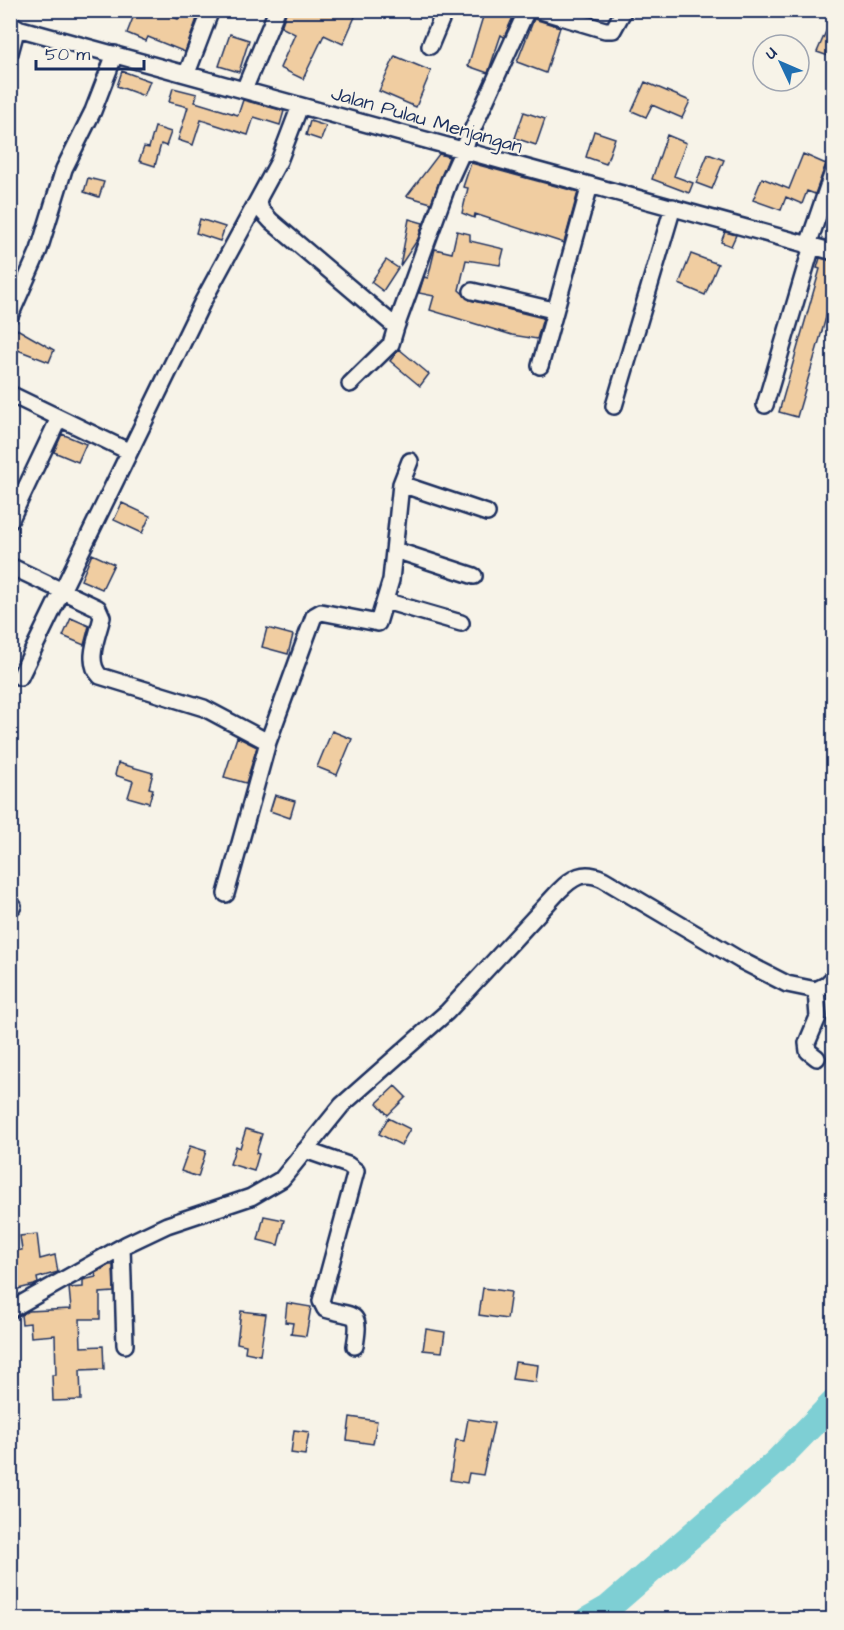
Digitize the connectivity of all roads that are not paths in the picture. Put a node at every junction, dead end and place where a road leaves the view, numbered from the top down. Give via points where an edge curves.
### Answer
1 (212, 10) edge
2 (277, 10) edge
3 (445, 10) edge
4 (527, 10) edge
5 (538, 10) edge
6 (624, 10) edge
7 (14, 27) edge
8 (430, 46) dead end
9 (10, 53) edge
10 (115, 54) junction
11 (187, 73) junction
12 (244, 90) junction
13 (300, 106) junction
14 (462, 151) junction
15 (834, 169) edge
16 (590, 185) junction
17 (258, 202) junction
18 (673, 207) junction
19 (810, 245) junction
20 (834, 252) edge
21 (472, 291) dead end
22 (553, 310) junction
23 (10, 316) edge
24 (396, 327) junction
25 (540, 366) dead end
26 (350, 384) dead end
27 (10, 394) edge
28 (765, 405) dead end
29 (614, 406) dead end
30 (59, 418) junction
31 (128, 451) junction
32 (410, 461) dead end
33 (401, 484) junction
34 (487, 513) dead end
35 (10, 521) edge
36 (395, 549) junction
37 (10, 566) edge
38 (474, 576) dead end
39 (62, 590) junction
40 (385, 601) junction
41 (460, 623) dead end
42 (20, 677) dead end
43 (268, 742) junction
44 (226, 894) dead end
45 (834, 977) edge
46 (816, 990) junction
47 (817, 1058) dead end
48 (305, 1150) junction
49 (122, 1247) junction
50 (10, 1310) edge
51 (125, 1345) dead end
52 (355, 1346) dead end

1 - 11 street
2 - 12 street
3 - 8 street
4 - 14 street
5 - 6 street via 613,30
7 - 9 street
7 - 10 street, Jalan Pulau Menjangan
10 - 11 street, Jalan Pulau Menjangan
10 - 23 street via 64,169 39,250
11 - 12 street, Jalan Pulau Menjangan
12 - 13 street, Jalan Pulau Menjangan
13 - 14 street, Jalan Pulau Menjangan
13 - 17 street
14 - 16 street, Jalan Pulau Menjangan
14 - 24 street
15 - 19 street
16 - 18 street, Jalan Pulau Menjangan
16 - 22 street
17 - 24 street via 271,221
17 - 31 street
18 - 19 street, Jalan Pulau Menjangan
18 - 29 street
19 - 20 street, Jalan Pulau Menjangan
19 - 28 street
21 - 22 street
22 - 25 street
24 - 26 street via 391,344
27 - 30 street
30 - 31 street
30 - 35 street
31 - 39 street
32 - 33 street
33 - 34 street
33 - 36 street
36 - 38 street
36 - 40 street
37 - 39 street
39 - 42 street
39 - 43 street via 100,612 92,657 100,676 204,708
40 - 41 street
40 - 43 street via 378,623 321,612 314,616
43 - 44 street
45 - 46 street
46 - 47 street via 818,1017 807,1043 808,1051
46 - 48 street via 767,975 603,879 579,875 558,891 441,1018 342,1105
48 - 49 street via 282,1179 266,1190 167,1225
48 - 52 street via 356,1171 321,1301 325,1309 357,1318
49 - 50 street
49 - 51 street

